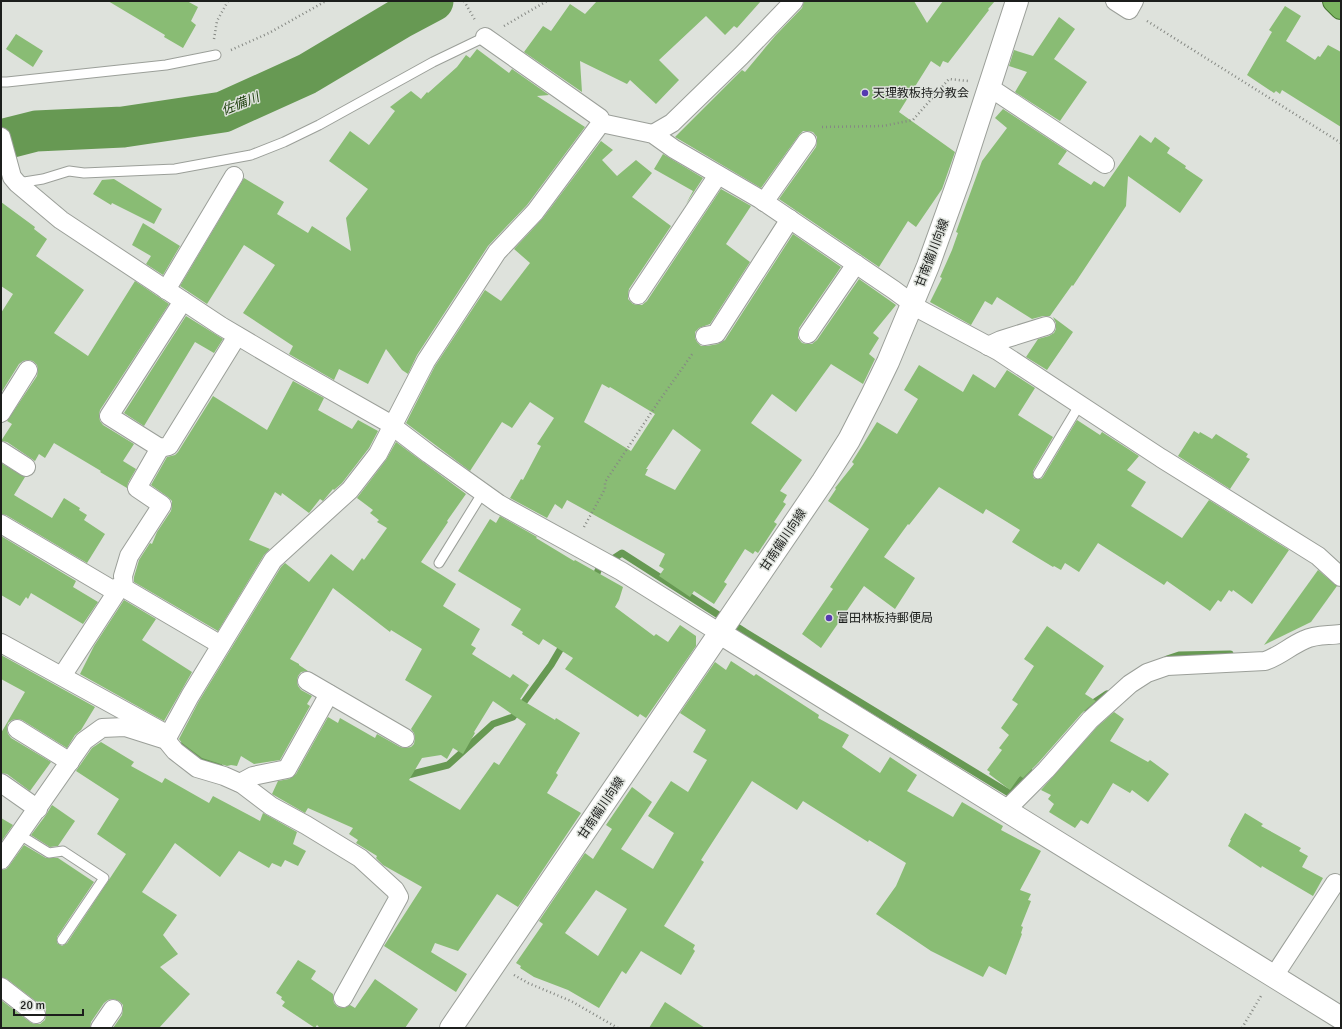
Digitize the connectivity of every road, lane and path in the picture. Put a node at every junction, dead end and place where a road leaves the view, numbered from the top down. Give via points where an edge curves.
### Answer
1 (228, 1) edge
2 (326, 1) edge
3 (464, 1) edge
4 (547, 1) edge
5 (794, 1) edge
6 (1017, 1) edge
7 (1334, 1) edge
8 (1126, 4) edge
9 (1341, 8) edge
10 (482, 31) junction
11 (216, 55) junction
12 (1, 82) edge
13 (989, 85) junction
14 (601, 123) junction
15 (652, 134) junction
16 (1, 137) edge
17 (807, 141) joint
18 (1341, 143) edge
19 (1105, 164) dead end
20 (718, 175) junction
21 (234, 176) dead end
22 (10, 182) edge
23 (764, 202) junction
24 (790, 219) junction
25 (856, 264) junction
26 (166, 290) junction
27 (638, 295) dead end
28 (183, 301) junction
29 (912, 304) junction
30 (1046, 326) dead end
31 (808, 334) dead end
32 (237, 336) junction
33 (705, 336) joint
34 (988, 346) junction
35 (28, 370) dead end
36 (1080, 404) junction
37 (1, 413) edge
38 (392, 426) junction
39 (160, 448) junction
40 (1, 451) edge
41 (26, 467) dead end
42 (1038, 474) dead end
43 (483, 492) junction
44 (1, 524) edge
45 (574, 545) junction
46 (439, 563) dead end
47 (1341, 577) edge
48 (122, 587) junction
49 (720, 633) junction
50 (1341, 634) edge
51 (1, 643) edge
52 (221, 645) junction
53 (62, 676) junction
54 (307, 682) dead end
55 (329, 694) junction
56 (17, 729) dead end
57 (168, 737) junction
58 (405, 738) dead end
59 (70, 762) junction
60 (1, 783) edge
61 (240, 783) junction
62 (38, 809) junction
63 (1006, 810) junction
64 (20, 835) junction
65 (1, 860) edge
66 (1335, 883) dead end
67 (62, 940) dead end
68 (495, 964) junction
69 (1274, 976) junction
70 (1, 988) edge
71 (343, 998) dead end
72 (113, 1009) dead end
73 (36, 1014) dead end
74 (1341, 1018) edge
75 (100, 1028) edge
76 (451, 1028) edge
77 (618, 1028) edge
78 (1242, 1028) edge

1 - 11 path via 217,21 214,41
2 - 11 path via 269,33
3 - 10 path
4 - 10 path
5 - 15 street via 672,123
6 - 13 main road, 甘南備川向線
7 - 9 highway
8 - 18 path
10 - 14 street via 600,118
10 - 22 lane via 433,62 319,125 251,155 175,169 84,173 69,171 43,179
11 - 12 lane via 158,66
13 - 17 path via 948,79 913,120 883,126 816,127
13 - 19 street
13 - 29 main road, 甘南備川向線 via 928,266
14 - 15 street
14 - 38 street via 535,212 497,252 426,361
15 - 20 street
16 - 22 street
17 - 23 street
20 - 23 street
20 - 27 street
21 - 26 street
22 - 26 street via 61,220
23 - 24 street
24 - 25 street
24 - 33 street via 716,334
25 - 29 street
25 - 31 street
26 - 28 street
28 - 32 street
28 - 39 street via 109,416
29 - 34 street
29 - 49 main road, 甘南備川向線 via 888,362 849,440
30 - 34 street
32 - 38 street
32 - 39 street via 169,446
33 - 45 path via 605,482 605,489
34 - 36 street
35 - 37 street
36 - 42 lane
36 - 47 street via 1318,556
38 - 43 street
38 - 52 street via 378,454 350,490 273,560
39 - 48 street via 137,488 162,505 129,556
40 - 41 street
43 - 45 street via 499,504
43 - 46 lane
44 - 48 street via 111,589
45 - 49 street
48 - 52 street
48 - 53 street
49 - 63 main road
49 - 68 main road, 甘南備川向線
50 - 63 street via 1318,635 1303,640 1265,661 1167,666 1147,673 1130,684 1090,720
51 - 53 street
52 - 57 street
53 - 57 street
54 - 55 street
55 - 58 street
55 - 61 street via 287,769 253,776
56 - 59 street
57 - 59 street via 125,728 102,728 84,741
57 - 61 street via 175,751 197,768
59 - 62 street
60 - 62 street
61 - 71 street via 271,806 360,858 395,890 399,897
62 - 64 street
63 - 69 main road
64 - 65 street
64 - 67 lane via 49,854 64,851 104,878
66 - 69 street
68 - 76 main road, 甘南備川向線
68 - 77 path via 528,983 571,1001
69 - 74 main road
69 - 78 path
70 - 73 street
72 - 75 street

